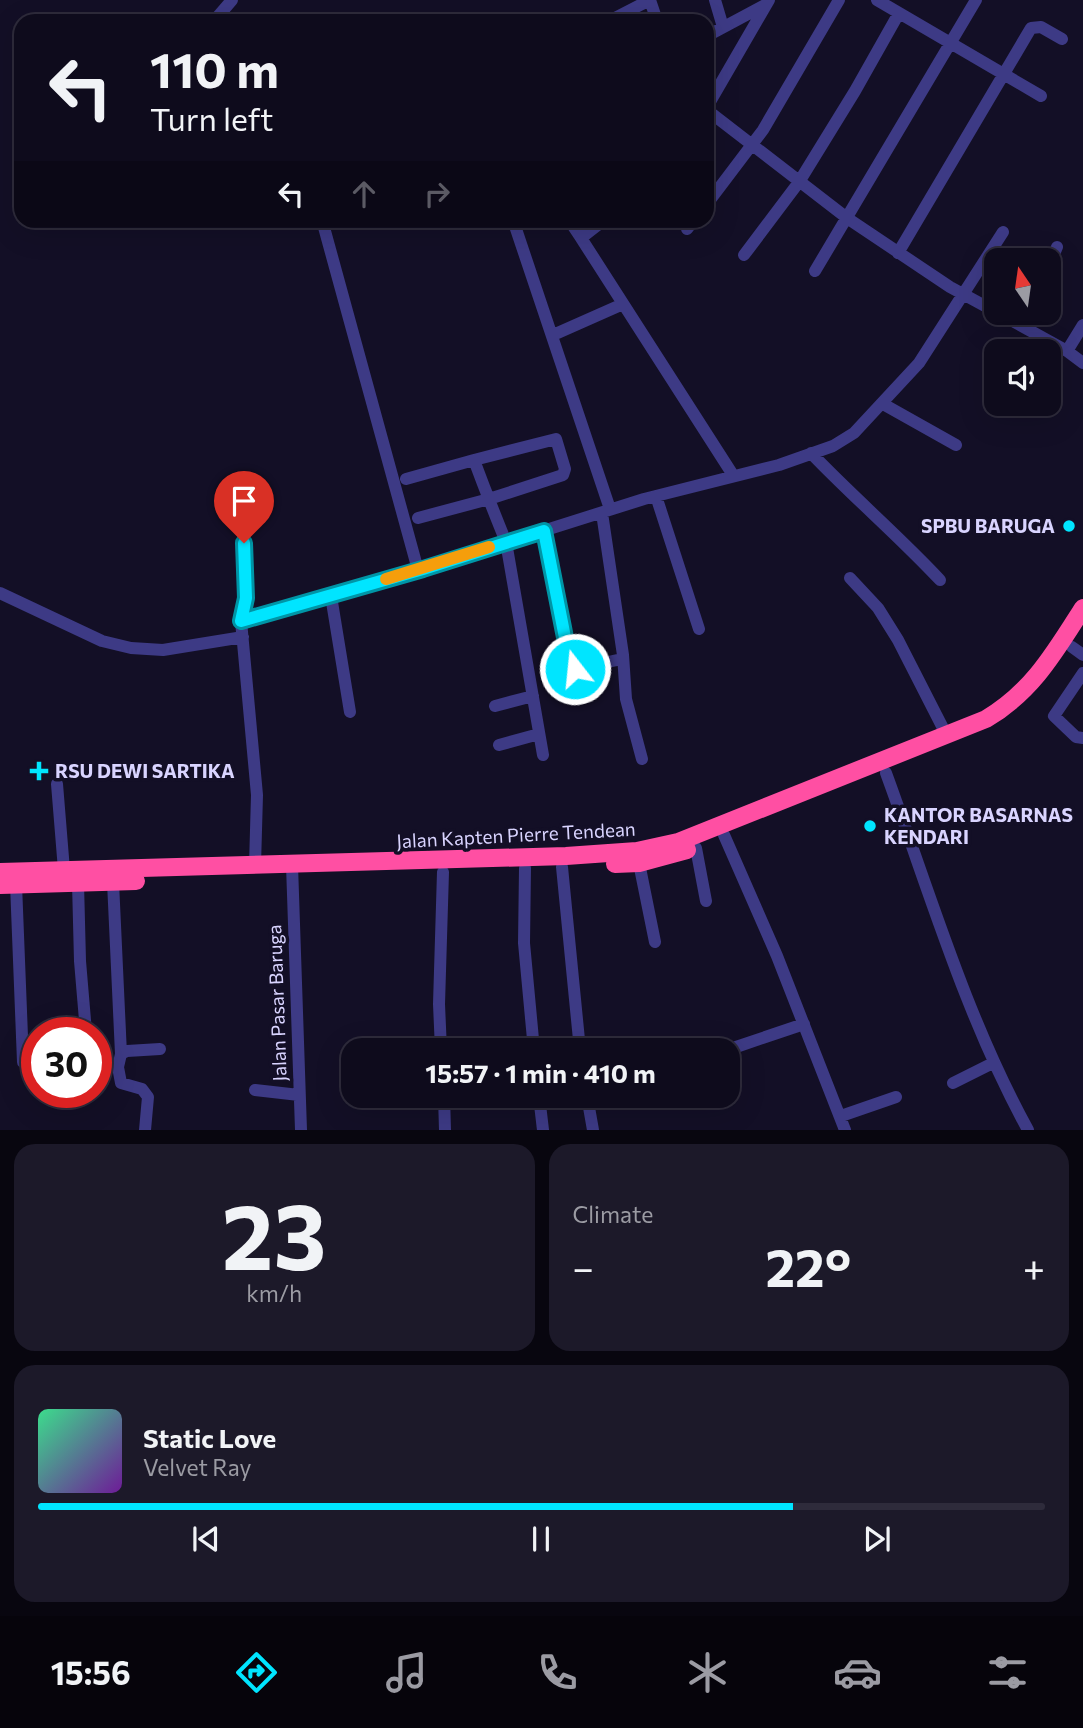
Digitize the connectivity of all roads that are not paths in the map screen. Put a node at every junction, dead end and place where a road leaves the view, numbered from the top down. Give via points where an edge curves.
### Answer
1 (232, 0) edge
2 (650, 0) edge
3 (715, 0) edge
4 (839, 0) edge
5 (877, 0) edge
6 (976, 0) edge
7 (768, 2) edge
8 (899, 13) junction
9 (220, 14) edge
10 (623, 14) edge
11 (723, 27) junction
12 (714, 32) edge
13 (1062, 39) dead end
14 (951, 44) junction
15 (1005, 73) junction
16 (1041, 96) dead end
17 (714, 101) edge
18 (714, 117) edge
19 (753, 146) junction
20 (799, 182) junction
21 (714, 195) edge
22 (847, 218) junction
23 (324, 228) edge
24 (516, 228) edge
25 (574, 228) edge
26 (593, 228) edge
27 (1003, 232) dead end
28 (581, 238) junction
29 (898, 253) junction
30 (744, 255) dead end
31 (815, 271) dead end
32 (963, 295) junction
33 (623, 304) junction
34 (984, 306) edge
35 (1083, 325) edge
36 (1023, 326) edge
37 (553, 335) junction
38 (1067, 351) junction
39 (1083, 363) edge
40 (883, 404) junction
41 (956, 445) dead end
42 (811, 453) junction
43 (474, 460) junction
44 (733, 475) junction
45 (405, 480) dead end
46 (656, 496) junction
47 (489, 499) junction
48 (606, 511) junction
49 (418, 518) dead end
50 (544, 531) junction
51 (506, 542) junction
52 (244, 543) dead end
53 (418, 570) junction
54 (850, 578) dead end
55 (940, 580) dead end
56 (0, 593) edge
57 (331, 596) junction
58 (1083, 608) edge
59 (241, 621) junction
60 (699, 629) dead end
61 (1083, 629) edge
62 (243, 637) junction
63 (1078, 651) edge
64 (622, 659) junction
65 (1083, 673) edge
66 (533, 696) junction
67 (495, 705) dead end
68 (350, 712) dead end
69 (539, 734) junction
70 (947, 736) junction
71 (1083, 738) edge
72 (499, 746) dead end
73 (543, 755) dead end
74 (642, 759) dead end
75 (886, 773) junction
76 (57, 784) dead end
77 (830, 788) junction
78 (724, 835) junction
79 (696, 848) junction
80 (639, 863) junction
81 (255, 865) junction
82 (562, 867) junction
83 (525, 868) junction
84 (64, 870) junction
85 (292, 870) junction
86 (0, 872) edge
87 (443, 872) junction
88 (113, 882) junction
89 (78, 883) junction
90 (8, 885) edge
91 (706, 901) dead end
92 (655, 942) dead end
93 (85, 1017) edge
94 (804, 1024) junction
95 (21, 1038) edge
96 (440, 1038) edge
97 (533, 1038) edge
98 (579, 1038) edge
99 (740, 1047) edge
100 (160, 1049) dead end
101 (121, 1054) junction
102 (993, 1063) junction
103 (953, 1083) dead end
104 (255, 1090) dead end
105 (299, 1095) junction
106 (895, 1097) dead end
107 (444, 1108) edge
108 (540, 1108) edge
109 (589, 1108) edge
110 (841, 1116) junction
111 (145, 1129) edge
112 (302, 1129) edge
113 (445, 1129) edge
114 (543, 1129) edge
115 (593, 1129) edge
116 (845, 1129) edge
117 (1028, 1129) edge

1 - 9 street
2 - 10 street
3 - 11 street
4 - 19 street
5 - 8 street
6 - 14 street
7 - 11 street
7 - 17 street
8 - 14 street
8 - 20 street
11 - 12 street
13 - 15 street via 1041,27 1031,28
14 - 15 street
14 - 22 street
15 - 16 street
15 - 29 street
18 - 19 street
19 - 20 street
19 - 21 street
20 - 22 street
20 - 30 street
22 - 29 street
22 - 31 street
23 - 53 street
24 - 37 street
25 - 28 street
26 - 28 street
27 - 32 street
28 - 33 street
29 - 32 street
32 - 34 street
32 - 40 street via 919,363
33 - 37 street
33 - 44 street
35 - 38 street
36 - 38 street
37 - 48 street
38 - 39 street
40 - 41 street
40 - 42 street via 848,438
42 - 44 street
42 - 55 street
43 - 45 street
43 - 47 street
43 - 47 street via 554,438 558,442 563,475
44 - 46 street
46 - 48 street
46 - 60 street
47 - 49 street
47 - 51 street
48 - 50 street
48 - 64 street
50 - 51 street
50 - 64 street via 571,668
51 - 53 street
51 - 66 street
52 - 59 street via 246,598
53 - 57 street
54 - 70 street via 878,608 898,640
56 - 62 street via 103,641 131,648 163,650
57 - 59 street
57 - 68 street
58 - 70 highway, Jalan Kapten Pierre Tendean via 1035,681 1017,698 986,719
59 - 62 street
61 - 63 highway, Jalan Kapten Pierre Tendean
62 - 81 street via 257,794
63 - 75 highway, Jalan Kapten Pierre Tendean via 1019,713
64 - 74 street via 626,699
65 - 71 street via 1054,714 1076,737
66 - 67 street
66 - 69 street
69 - 72 street
69 - 73 street
70 - 77 highway, Jalan Kapten Pierre Tendean
75 - 77 highway, Jalan Kapten Pierre Tendean
75 - 102 street
76 - 84 street
77 - 78 highway, Jalan Kapten Pierre Tendean
77 - 85 highway, Jalan Kapten Pierre Tendean via 678,842 637,851
78 - 79 highway, Jalan Kapten Pierre Tendean
78 - 94 street
79 - 80 highway, Jalan Kapten Pierre Tendean
79 - 91 street
80 - 82 highway, Jalan Kapten Pierre Tendean
80 - 92 street
81 - 84 highway, Jalan Kapten Pierre Tendean
81 - 85 highway, Jalan Kapten Pierre Tendean
82 - 83 highway, Jalan Kapten Pierre Tendean
82 - 98 street
83 - 87 highway, Jalan Kapten Pierre Tendean
83 - 97 street via 524,943
84 - 86 highway, Jalan Kapten Pierre Tendean
85 - 87 highway, Jalan Kapten Pierre Tendean
85 - 88 highway, Jalan Kapten Pierre Tendean
85 - 105 street, Jalan Pasar Baruga
87 - 96 street
88 - 89 highway, Jalan Kapten Pierre Tendean
88 - 101 street
89 - 90 highway, Jalan Kapten Pierre Tendean
89 - 93 street
90 - 95 street
94 - 99 street
94 - 110 street
100 - 101 street
101 - 111 street via 121,1083 142,1089 148,1097
102 - 103 street
102 - 117 street
104 - 105 street
105 - 112 street, Jalan Pasar Baruga
106 - 110 street
107 - 113 street
108 - 114 street
109 - 115 street
110 - 116 street

